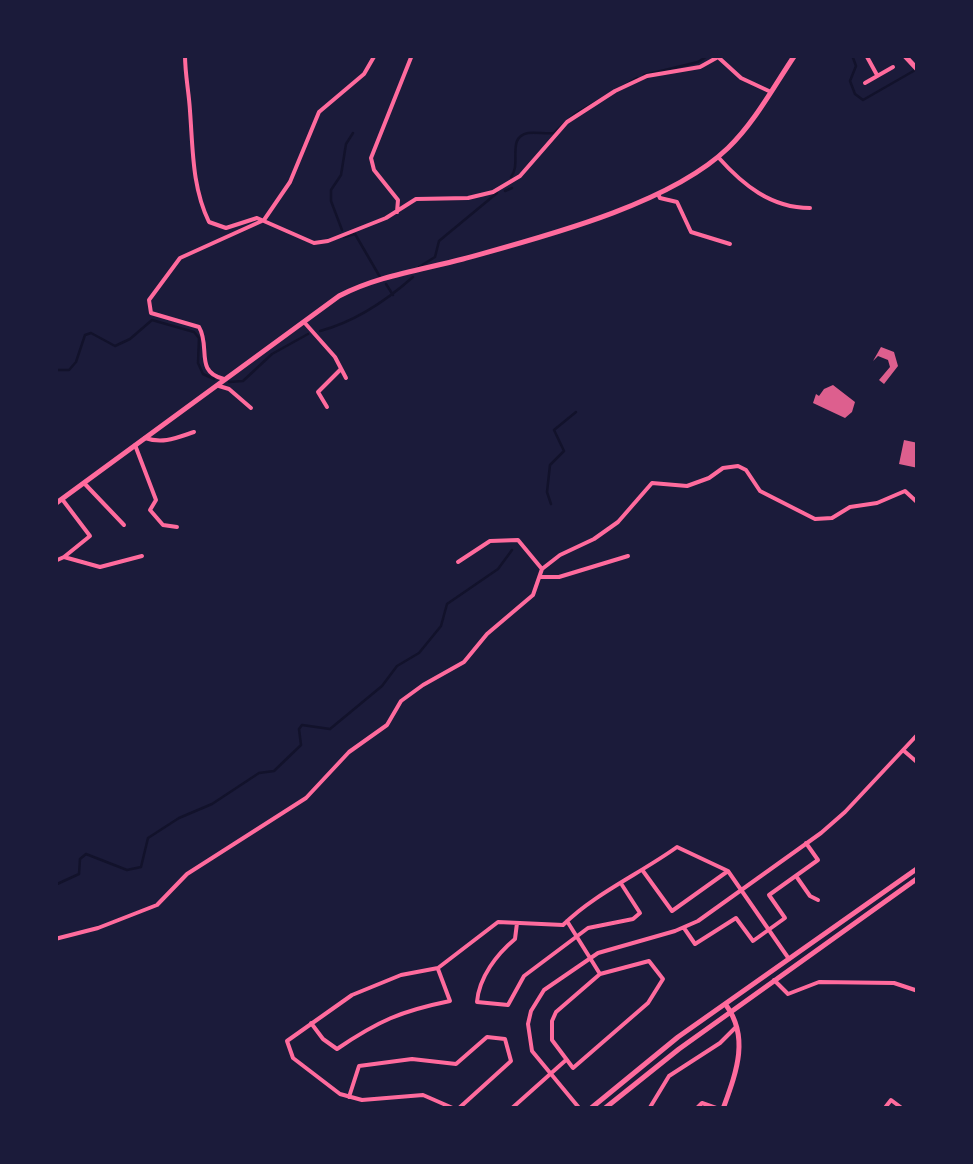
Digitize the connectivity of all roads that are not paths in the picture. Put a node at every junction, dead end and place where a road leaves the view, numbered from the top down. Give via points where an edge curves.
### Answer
1 (186, 55) edge
2 (376, 55) edge
3 (412, 55) edge
4 (866, 55) edge
5 (904, 55) edge
6 (794, 57) edge
7 (892, 67) dead end
8 (916, 68) edge
9 (878, 76) junction
10 (865, 83) dead end
11 (770, 92) junction
12 (718, 157) junction
13 (658, 194) junction
14 (810, 208) dead end
15 (397, 212) junction
16 (264, 220) junction
17 (730, 244) dead end
18 (336, 287) dead end
19 (339, 296) junction
20 (303, 321) junction
21 (341, 369) junction
22 (346, 378) dead end
23 (224, 379) junction
24 (216, 385) junction
25 (327, 407) dead end
26 (251, 408) dead end
27 (194, 432) dead end
28 (145, 438) junction
29 (134, 446) junction
30 (84, 483) junction
31 (62, 499) junction
32 (918, 503) edge
33 (55, 504) edge
34 (124, 526) dead end
35 (177, 528) dead end
36 (142, 556) dead end
37 (628, 556) dead end
38 (64, 557) junction
39 (55, 560) edge
40 (458, 562) dead end
41 (542, 569) junction
42 (540, 576) junction
43 (918, 734) edge
44 (902, 749) junction
45 (918, 763) edge
46 (806, 843) junction
47 (918, 868) edge
48 (643, 871) junction
49 (728, 871) junction
50 (796, 876) junction
51 (918, 878) edge
52 (622, 885) junction
53 (740, 890) junction
54 (818, 900) dead end
55 (567, 921) junction
56 (516, 923) junction
57 (684, 928) junction
58 (769, 930) junction
59 (577, 936) junction
60 (55, 940) edge
61 (591, 956) junction
62 (790, 959) junction
63 (438, 968) junction
64 (600, 974) junction
65 (774, 980) junction
66 (918, 991) edge
67 (726, 1004) junction
68 (731, 1012) junction
69 (312, 1023) junction
70 (737, 1024) junction
71 (566, 1060) junction
72 (549, 1074) junction
73 (349, 1097) junction
74 (457, 1109) edge
75 (510, 1109) edge
76 (580, 1109) edge
77 (590, 1109) edge
78 (604, 1109) edge
79 (648, 1109) edge
80 (696, 1109) edge
81 (721, 1109) edge
82 (884, 1109) edge
83 (903, 1109) edge

1 - 16 street via 192,159 204,212 220,228
2 - 16 street via 319,112 290,182
3 - 15 street via 372,158 398,200
4 - 9 street
5 - 8 street
6 - 11 street
7 - 9 street
9 - 10 street
11 - 12 street
11 - 15 street via 718,57 647,76 567,122 520,176 493,192 424,197
12 - 13 street
12 - 14 street via 743,184 788,207
13 - 17 street via 677,202 690,232
13 - 19 street
15 - 16 street via 314,243
16 - 23 street via 180,258 149,300 150,313 204,332 206,370
18 - 19 street
19 - 20 street
20 - 21 street
20 - 23 street
21 - 22 street
21 - 25 street via 318,392
23 - 24 street
24 - 26 street
24 - 28 street
27 - 28 street via 156,442
28 - 29 street
29 - 30 street
29 - 35 street via 156,500 150,510 162,525
30 - 31 street
30 - 34 street
31 - 33 street
31 - 38 street via 90,536
32 - 41 street via 905,491 816,519 760,491 746,470 730,466 687,486 652,483 618,522
36 - 38 street via 100,567
37 - 42 street
38 - 39 street
40 - 41 street via 490,541 518,540
41 - 42 street
42 - 60 street via 532,595 464,662 401,701 387,726 349,752 306,798 187,874 157,905
43 - 44 street
44 - 45 street
44 - 46 street via 845,812
46 - 50 street via 818,860
46 - 53 street
47 - 62 street
48 - 49 street via 678,847
48 - 49 street via 672,911
48 - 52 street
49 - 53 street
50 - 54 street
50 - 58 street via 768,895 785,918
51 - 65 street
52 - 55 street
52 - 59 street via 640,913
53 - 57 street
53 - 58 street
55 - 56 street
55 - 59 street
56 - 59 street via 516,939 499,952 477,1002 508,1005 524,976
56 - 63 street via 498,922
57 - 58 street via 696,944 736,918 753,942
57 - 61 street
58 - 62 street
59 - 61 street
61 - 64 street
61 - 72 street via 544,990 531,1011 532,1051
62 - 67 street
63 - 69 street via 352,994
63 - 69 street via 450,1000 369,1026 336,1049
64 - 71 street via 562,1004 552,1021 552,1040
64 - 71 street via 650,961 662,979 648,1003 574,1068
65 - 66 street via 788,994 819,982 894,983
65 - 68 street
67 - 68 street
67 - 77 street
68 - 70 street
68 - 78 street
69 - 73 street via 287,1041 293,1058
70 - 79 street via 668,1076
70 - 81 street via 739,1059
71 - 72 street
72 - 75 street
72 - 76 street
73 - 74 street via 423,1095
73 - 74 street via 359,1066 412,1058 456,1064 487,1037 505,1039 511,1061
80 - 81 street via 702,1102
82 - 83 street via 891,1100

